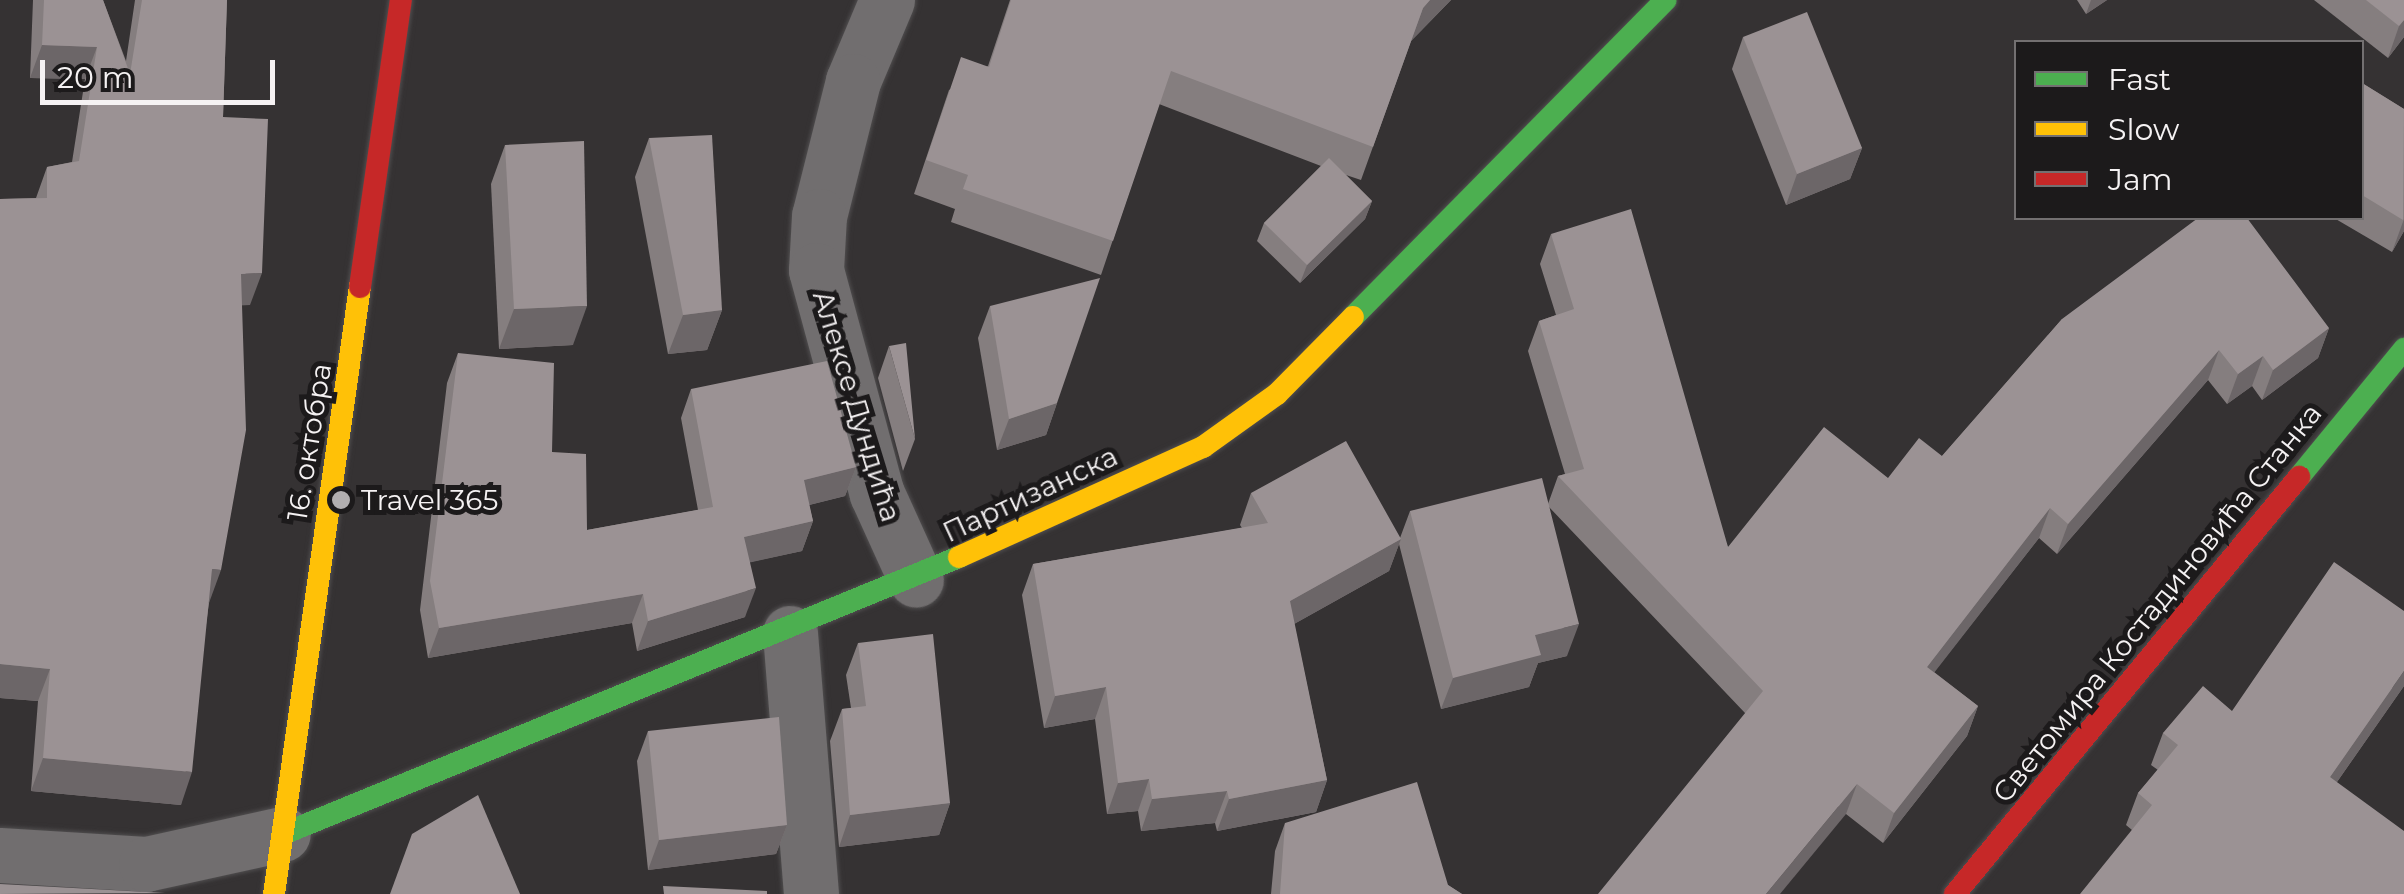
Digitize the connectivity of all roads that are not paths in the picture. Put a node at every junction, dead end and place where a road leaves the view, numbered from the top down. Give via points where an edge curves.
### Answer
1 (401, 0) edge
2 (887, 0) edge
3 (1666, 0) edge
4 (2404, 349) edge
5 (916, 580) junction
6 (790, 634) junction
7 (283, 834) junction
8 (0, 854) edge
9 (274, 894) edge
10 (811, 894) edge
11 (1956, 894) edge

1 - 7 street, 16. октобра
2 - 5 street, Алексе Дундића via 853,82 819,216 816,270 877,494
3 - 5 street, Партизанска via 1277,394 1203,447
4 - 11 street, Светомира Костадиновића Станка
5 - 6 street, Партизанска
6 - 7 street, Партизанска
6 - 10 street
7 - 8 street via 146,864
7 - 9 street, 16. октобра

